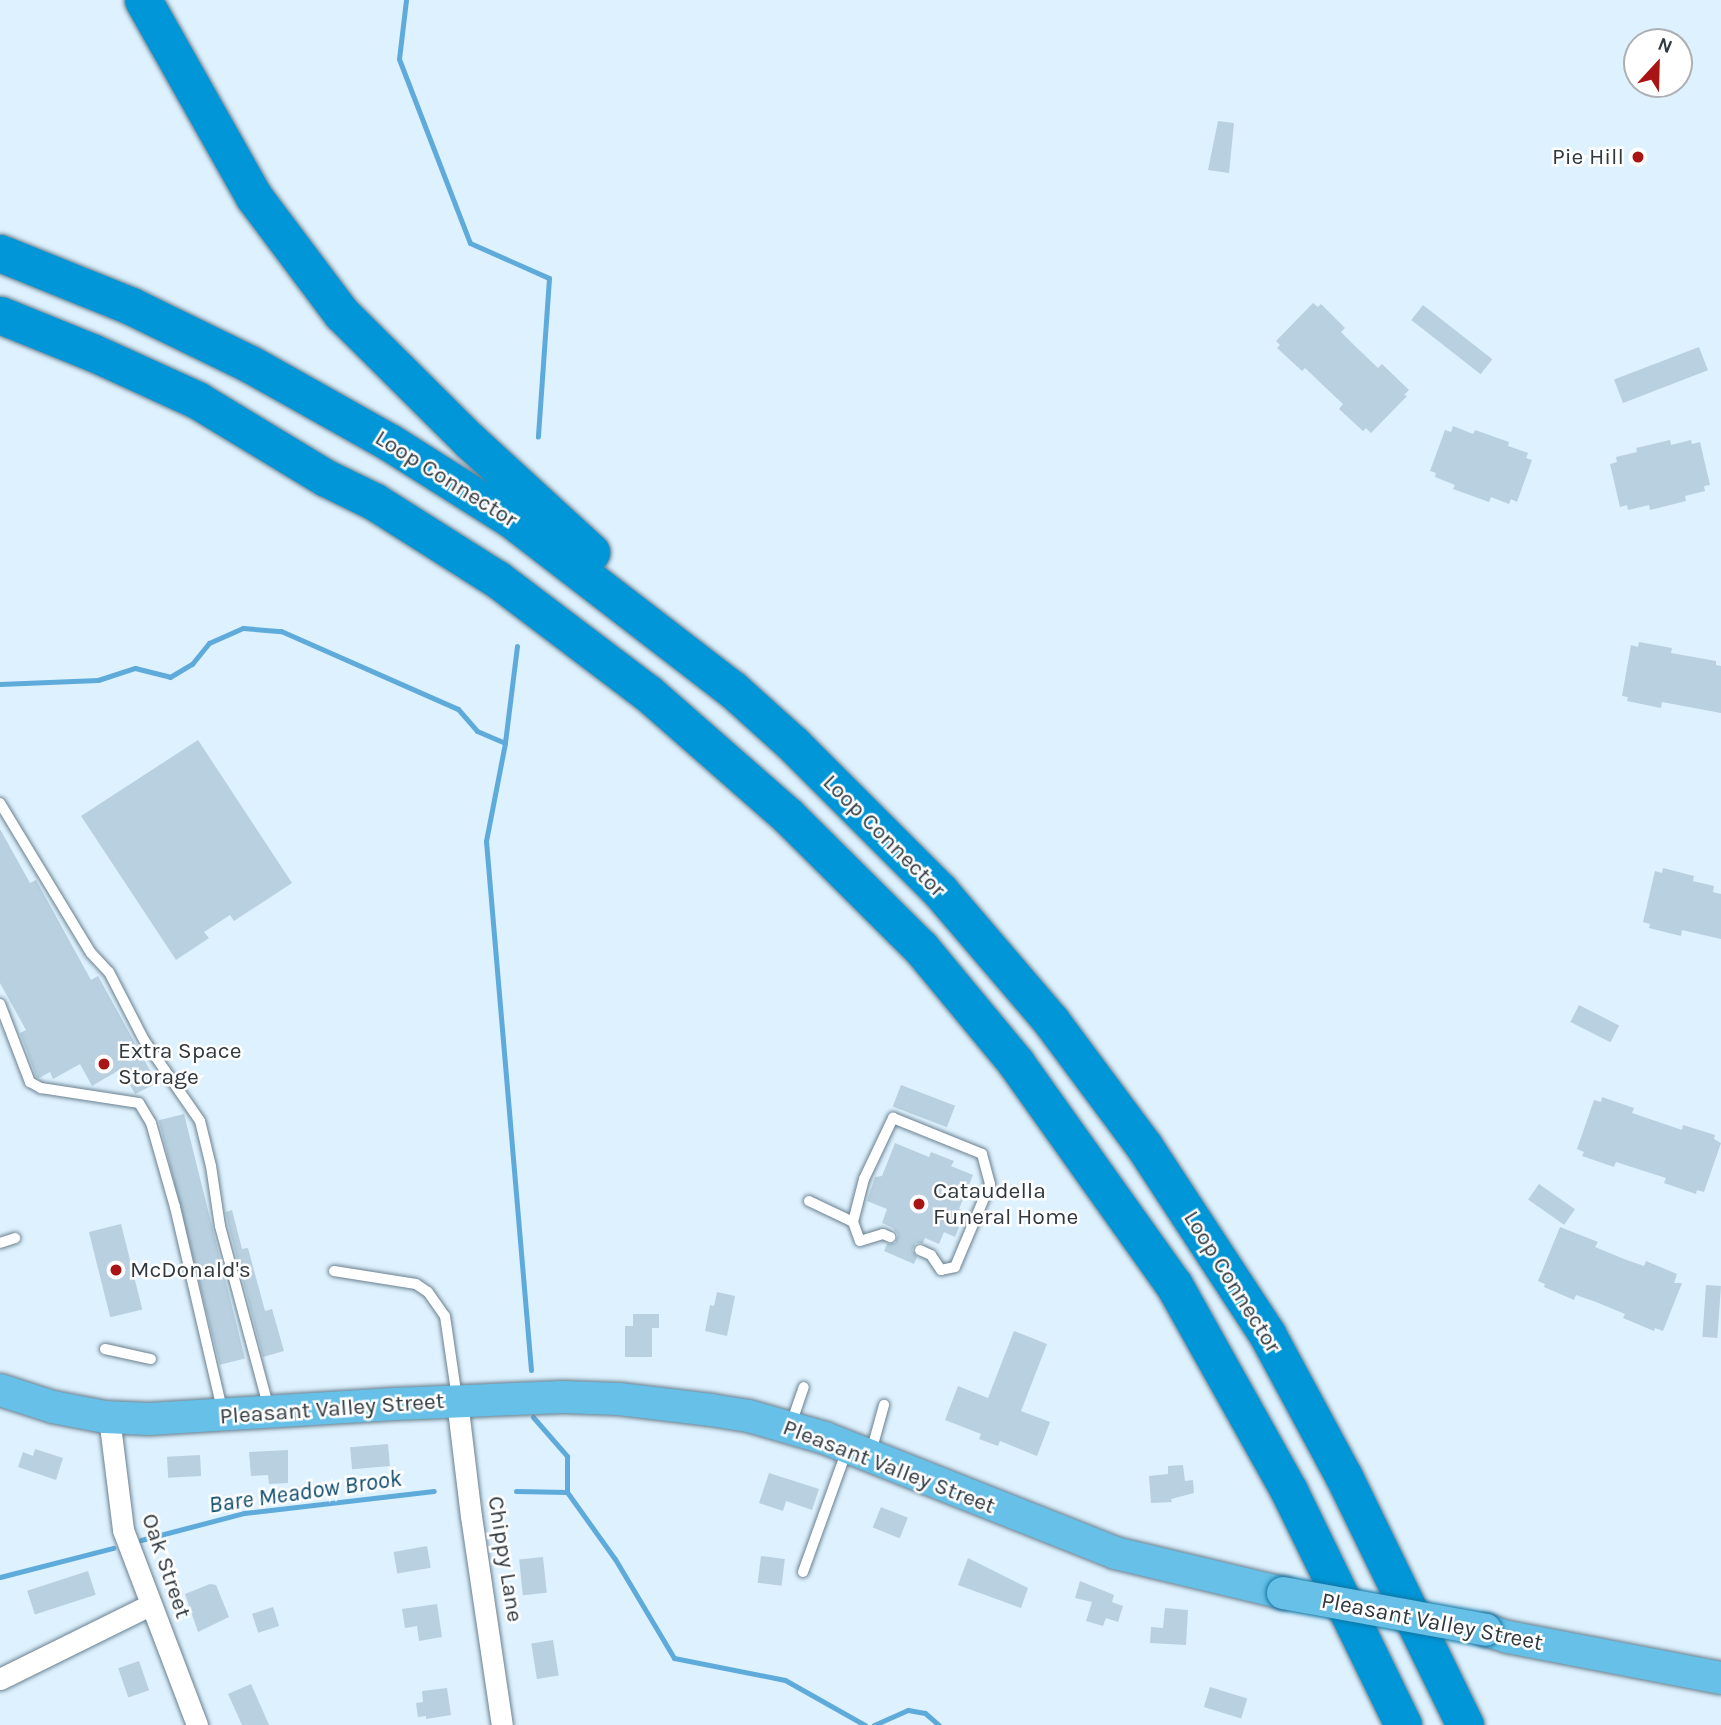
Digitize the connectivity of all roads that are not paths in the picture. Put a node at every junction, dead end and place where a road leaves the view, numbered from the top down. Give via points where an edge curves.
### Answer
1 (143, 0) edge
2 (0, 253) edge
3 (0, 315) edge
4 (0, 342) edge
5 (256, 434) junction
6 (732, 689) junction
7 (0, 803) edge
8 (0, 1004) edge
9 (809, 1201) dead end
10 (853, 1222) junction
11 (890, 1237) dead end
12 (15, 1238) dead end
13 (0, 1243) edge
14 (920, 1250) dead end
15 (334, 1271) dead end
16 (105, 1349) dead end
17 (151, 1359) dead end
18 (804, 1387) dead end
19 (0, 1390) edge
20 (457, 1401) junction
21 (884, 1405) dead end
22 (270, 1412) junction
23 (223, 1416) junction
24 (109, 1417) junction
25 (790, 1427) junction
26 (859, 1451) junction
27 (803, 1572) dead end
28 (150, 1605) junction
29 (1721, 1678) edge
30 (0, 1679) edge
31 (197, 1725) edge
32 (502, 1725) edge
33 (1403, 1725) edge
34 (1465, 1725) edge

1 - 6 highway via 254,197 342,313
2 - 6 highway, Loop Connector via 183,331 390,442 542,540
3 - 5 highway via 151,379
4 - 5 highway
5 - 33 highway via 497,579 627,675 788,816 920,948 1016,1063 1174,1286 1289,1491
6 - 34 highway, Loop Connector via 940,891 1051,1021 1144,1146 1273,1345
7 - 22 lane via 91,953 109,972 144,1040 200,1121 220,1227
8 - 23 lane via 30,1082 41,1088 139,1103 151,1123
9 - 10 lane
10 - 11 lane via 860,1241 883,1234
10 - 14 lane via 864,1179 893,1118 982,1154 990,1184 955,1267 941,1270 931,1255
12 - 13 lane
15 - 20 lane via 416,1284 428,1292 445,1316
16 - 17 lane
18 - 25 lane
19 - 24 main road, Pleasant Valley Street via 53,1407
20 - 22 main road, Pleasant Valley Street
20 - 25 main road, Pleasant Valley Street via 619,1399 749,1416
20 - 32 street, Chippy Lane
21 - 26 lane
22 - 23 main road, Pleasant Valley Street
23 - 24 main road, Pleasant Valley Street
24 - 28 street, Oak Street via 123,1530
25 - 26 main road, Pleasant Valley Street
26 - 27 lane
26 - 29 main road, Pleasant Valley Street, bridge via 1115,1553 1283,1593
28 - 30 street
28 - 31 street, Oak Street

